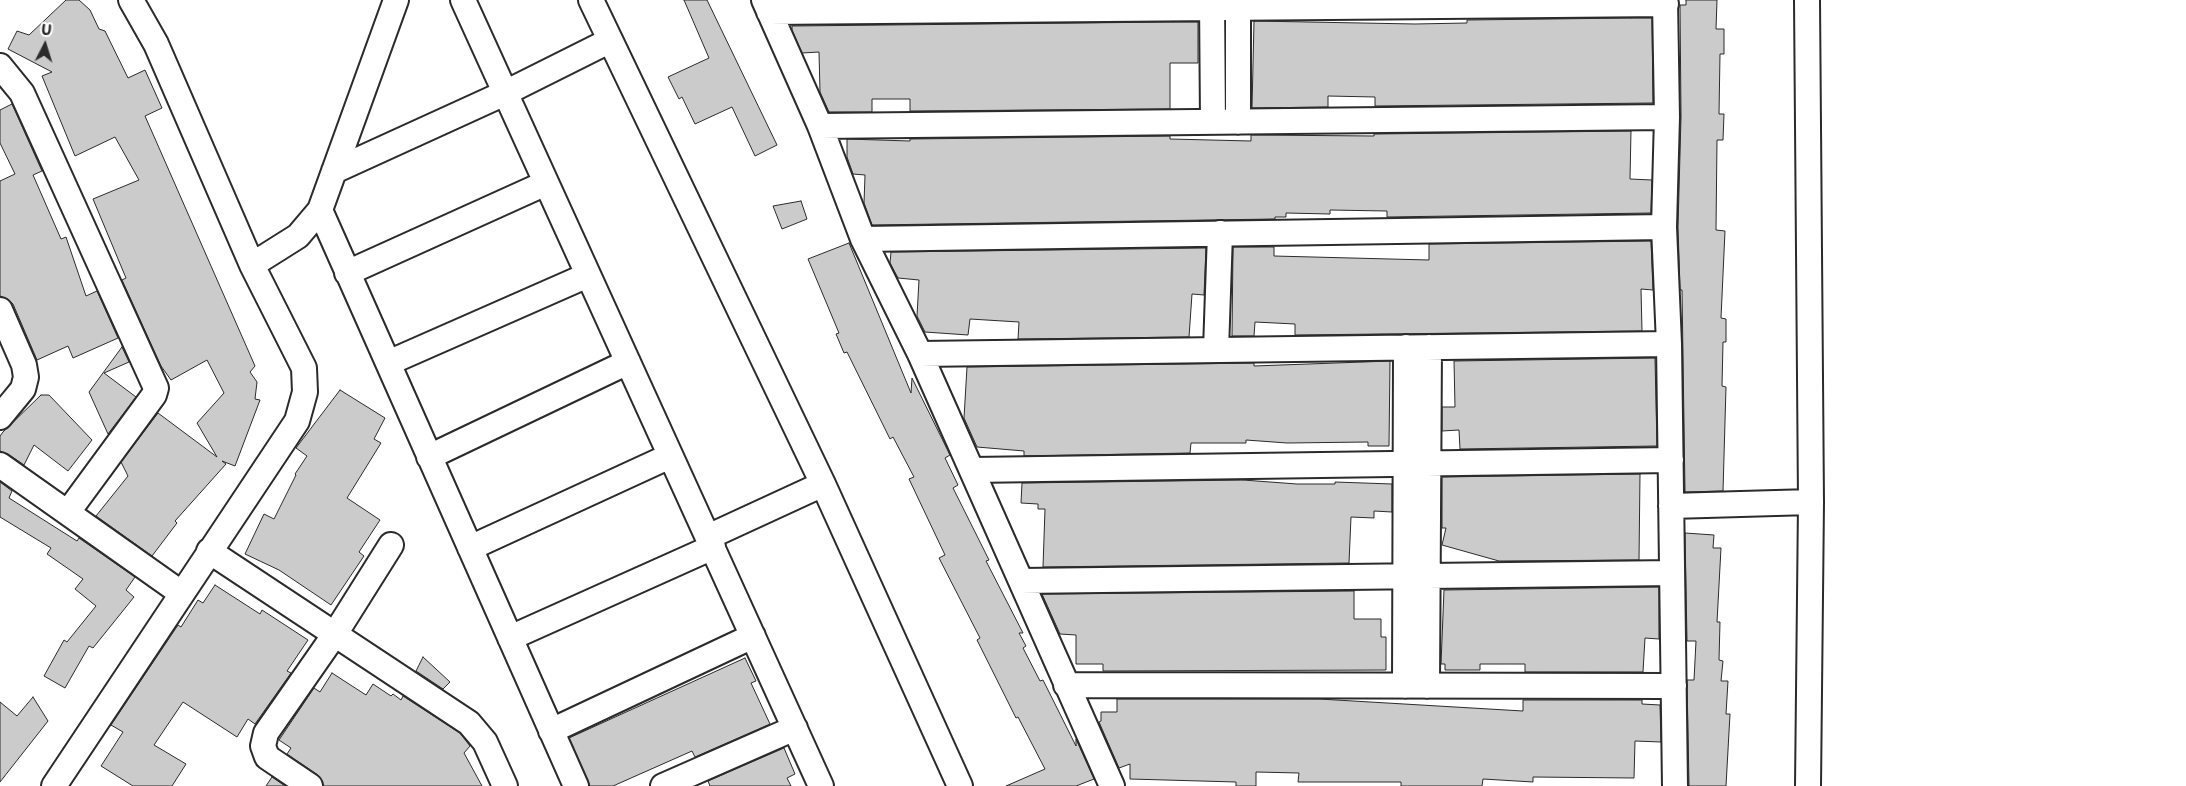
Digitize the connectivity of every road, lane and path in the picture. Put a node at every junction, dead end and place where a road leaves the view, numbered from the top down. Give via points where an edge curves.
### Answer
1 (131, 0) edge
2 (396, 0) edge
3 (463, 0) edge
4 (591, 0) edge
5 (1807, 0) edge
6 (1666, 2) edge
7 (1212, 4) edge
8 (1238, 4) edge
9 (766, 6) edge
10 (609, 41) junction
11 (0, 66) edge
12 (505, 93) junction
13 (1667, 117) junction
14 (1213, 122) junction
15 (1238, 122) junction
16 (820, 126) junction
17 (334, 171) junction
18 (546, 183) junction
19 (320, 210) junction
20 (1664, 226) junction
21 (1220, 233) junction
22 (863, 239) junction
23 (252, 265) junction
24 (348, 272) junction
25 (588, 275) junction
26 (0, 310) edge
27 (1669, 344) junction
28 (1406, 347) junction
29 (1429, 347) junction
30 (1216, 350) junction
31 (920, 354) junction
32 (628, 362) junction
33 (388, 363) junction
34 (0, 418) edge
35 (670, 456) junction
36 (429, 457) junction
37 (1671, 460) junction
38 (1417, 464) junction
39 (0, 465) edge
40 (972, 470) junction
41 (823, 484) junction
42 (1811, 502) junction
43 (1671, 506) junction
44 (68, 512) junction
45 (710, 542) junction
46 (391, 545) dead end
47 (470, 548) junction
48 (209, 551) junction
49 (1672, 574) junction
50 (1416, 576) junction
51 (1021, 581) junction
52 (181, 592) junction
53 (335, 634) junction
54 (753, 636) junction
55 (510, 638) junction
56 (1066, 684) junction
57 (1416, 686) junction
58 (1674, 686) junction
59 (795, 728) junction
60 (551, 731) junction
61 (63, 783) edge
62 (310, 786) edge
63 (505, 786) edge
64 (576, 786) edge
65 (663, 786) edge
66 (821, 786) edge
67 (960, 786) edge
68 (1112, 786) edge
69 (1675, 786) edge
70 (1808, 786) edge

1 - 23 street via 156,44
2 - 17 street
3 - 12 street
4 - 10 street
5 - 42 street
6 - 8 street
6 - 13 street
7 - 8 street
7 - 9 street
7 - 14 street
8 - 15 street
9 - 16 street
10 - 12 street
10 - 41 street
11 - 44 street via 22,93 156,388
12 - 17 street
12 - 18 street
13 - 15 street
13 - 20 street
14 - 15 street
14 - 16 street
16 - 22 street
17 - 19 street
18 - 24 street
18 - 25 street
19 - 23 street via 298,236
19 - 24 street
20 - 21 street
20 - 27 street
21 - 22 street
21 - 30 street
22 - 31 street
23 - 48 street via 304,368 305,392 298,421
24 - 33 street
25 - 32 street
25 - 33 street
26 - 34 street via 26,377 23,389
27 - 29 street
27 - 37 street
28 - 29 street
28 - 30 street
28 - 38 street
29 - 38 street
30 - 31 street
31 - 40 street
32 - 35 street
32 - 36 street
33 - 36 street
35 - 45 street
35 - 47 street
36 - 47 street
37 - 38 street
37 - 43 street
38 - 40 street
38 - 50 street
39 - 44 street
40 - 51 street
41 - 45 street
41 - 67 street
42 - 43 street
42 - 70 street
43 - 49 street
44 - 52 street
45 - 54 street
45 - 55 street
46 - 53 street
47 - 55 street
48 - 52 street
48 - 53 street
49 - 50 street
49 - 58 street
50 - 51 street
50 - 57 street
51 - 56 street
52 - 61 street
53 - 62 street via 266,733 263,746 267,757
53 - 63 street via 469,724 485,742
54 - 59 street
54 - 60 street
55 - 60 street
56 - 57 street
56 - 68 street
57 - 58 street
58 - 69 street
59 - 65 street
59 - 66 street
60 - 64 street

